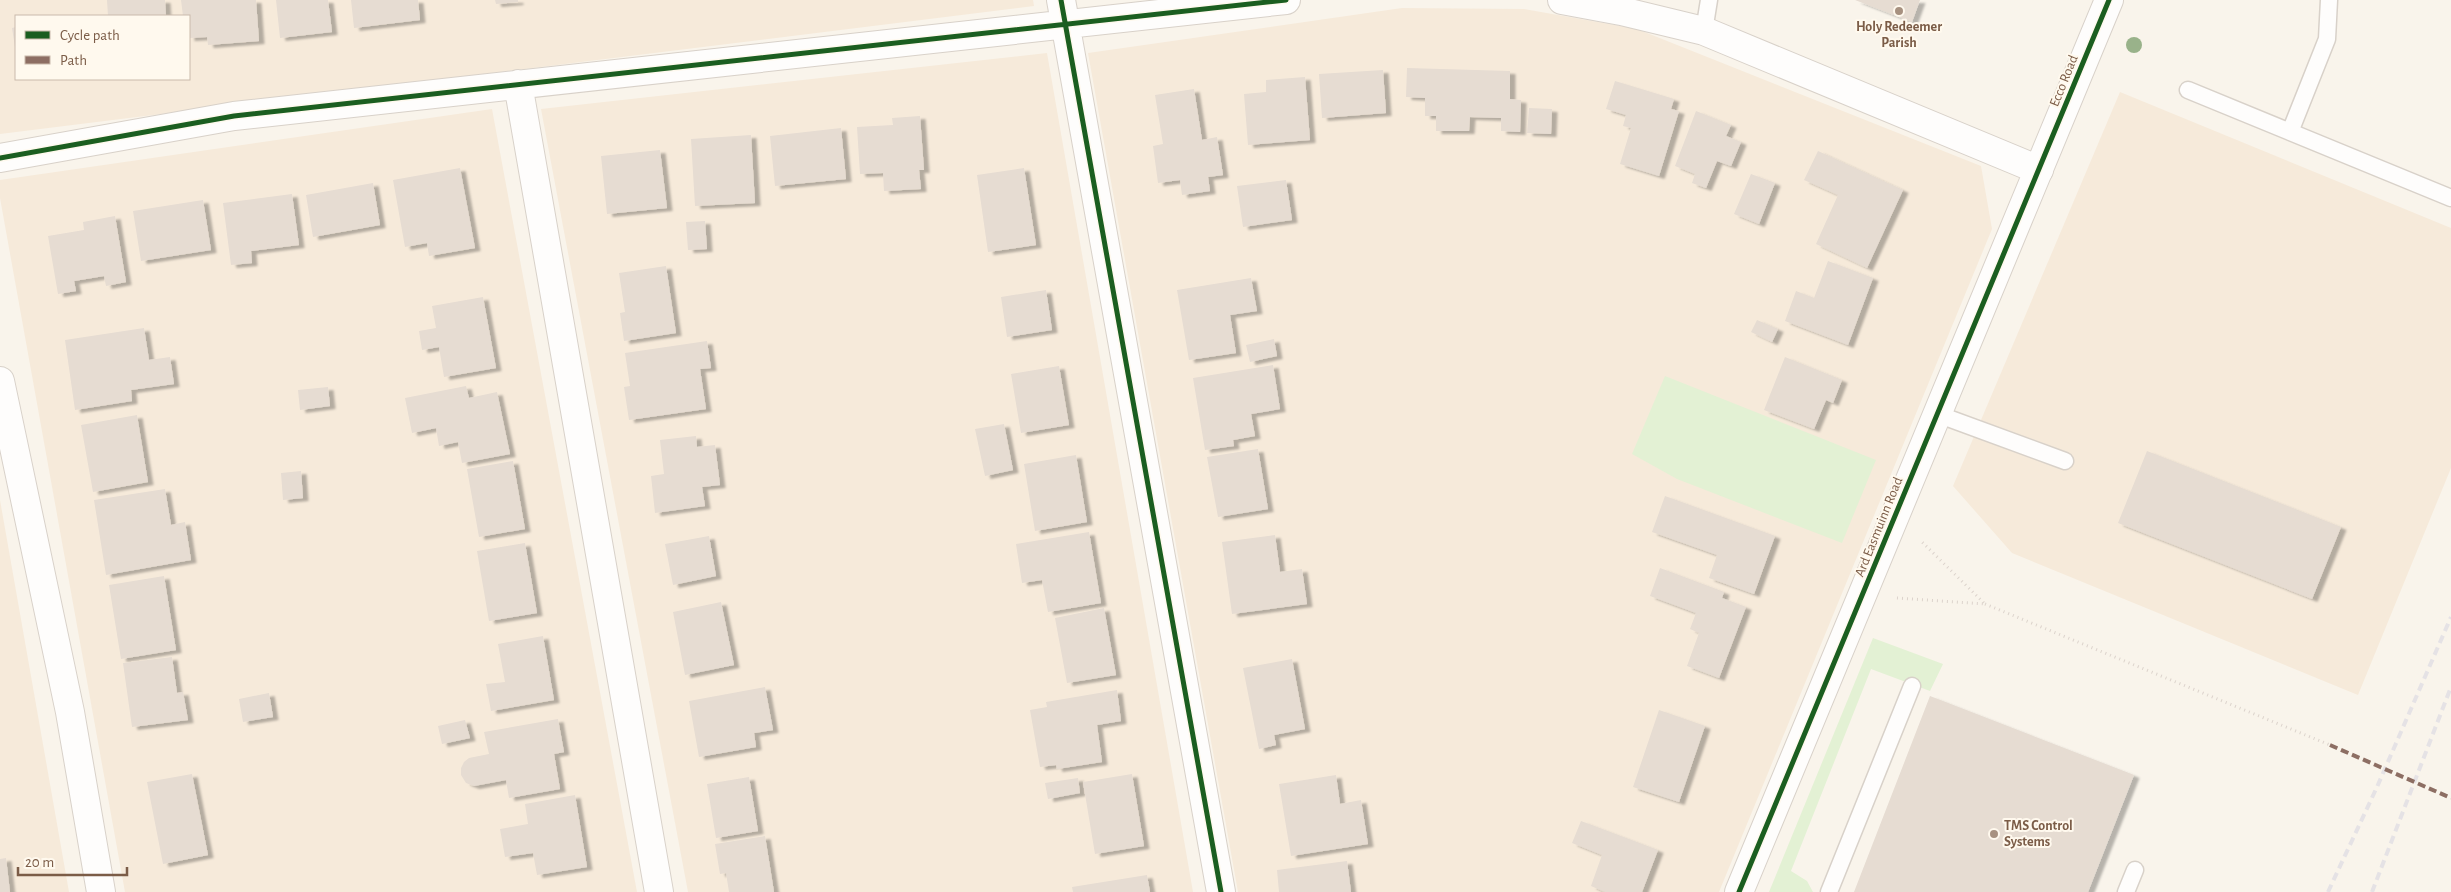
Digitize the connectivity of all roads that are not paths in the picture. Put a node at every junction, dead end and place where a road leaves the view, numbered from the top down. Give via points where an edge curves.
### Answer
1 (1286, 0) edge
2 (1562, 0) edge
3 (1709, 0) edge
4 (2109, 0) edge
5 (2329, 0) edge
6 (1063, 12) edge
7 (1704, 31) junction
8 (518, 84) junction
9 (2188, 90) dead end
10 (2290, 132) junction
11 (0, 158) edge
12 (2039, 170) junction
13 (2451, 198) edge
14 (0, 381) edge
15 (1938, 414) junction
16 (2064, 461) dead end
17 (1912, 686) dead end
18 (2135, 870) dead end
19 (100, 892) edge
20 (659, 892) edge
21 (1221, 892) edge
22 (1739, 892) edge
23 (1829, 892) edge
24 (2126, 892) edge

1 - 6 street
2 - 7 street
3 - 7 lane
4 - 12 street, Ecco Road
5 - 10 lane via 2327,39
6 - 8 street
6 - 21 street
7 - 12 street
8 - 11 street via 234,116
8 - 20 street
9 - 10 lane
10 - 13 lane
12 - 15 street, Ard Easmuinn Road
14 - 19 street via 70,712
15 - 16 lane
15 - 22 street, Ard Easmuinn Road
17 - 23 lane
18 - 24 lane

